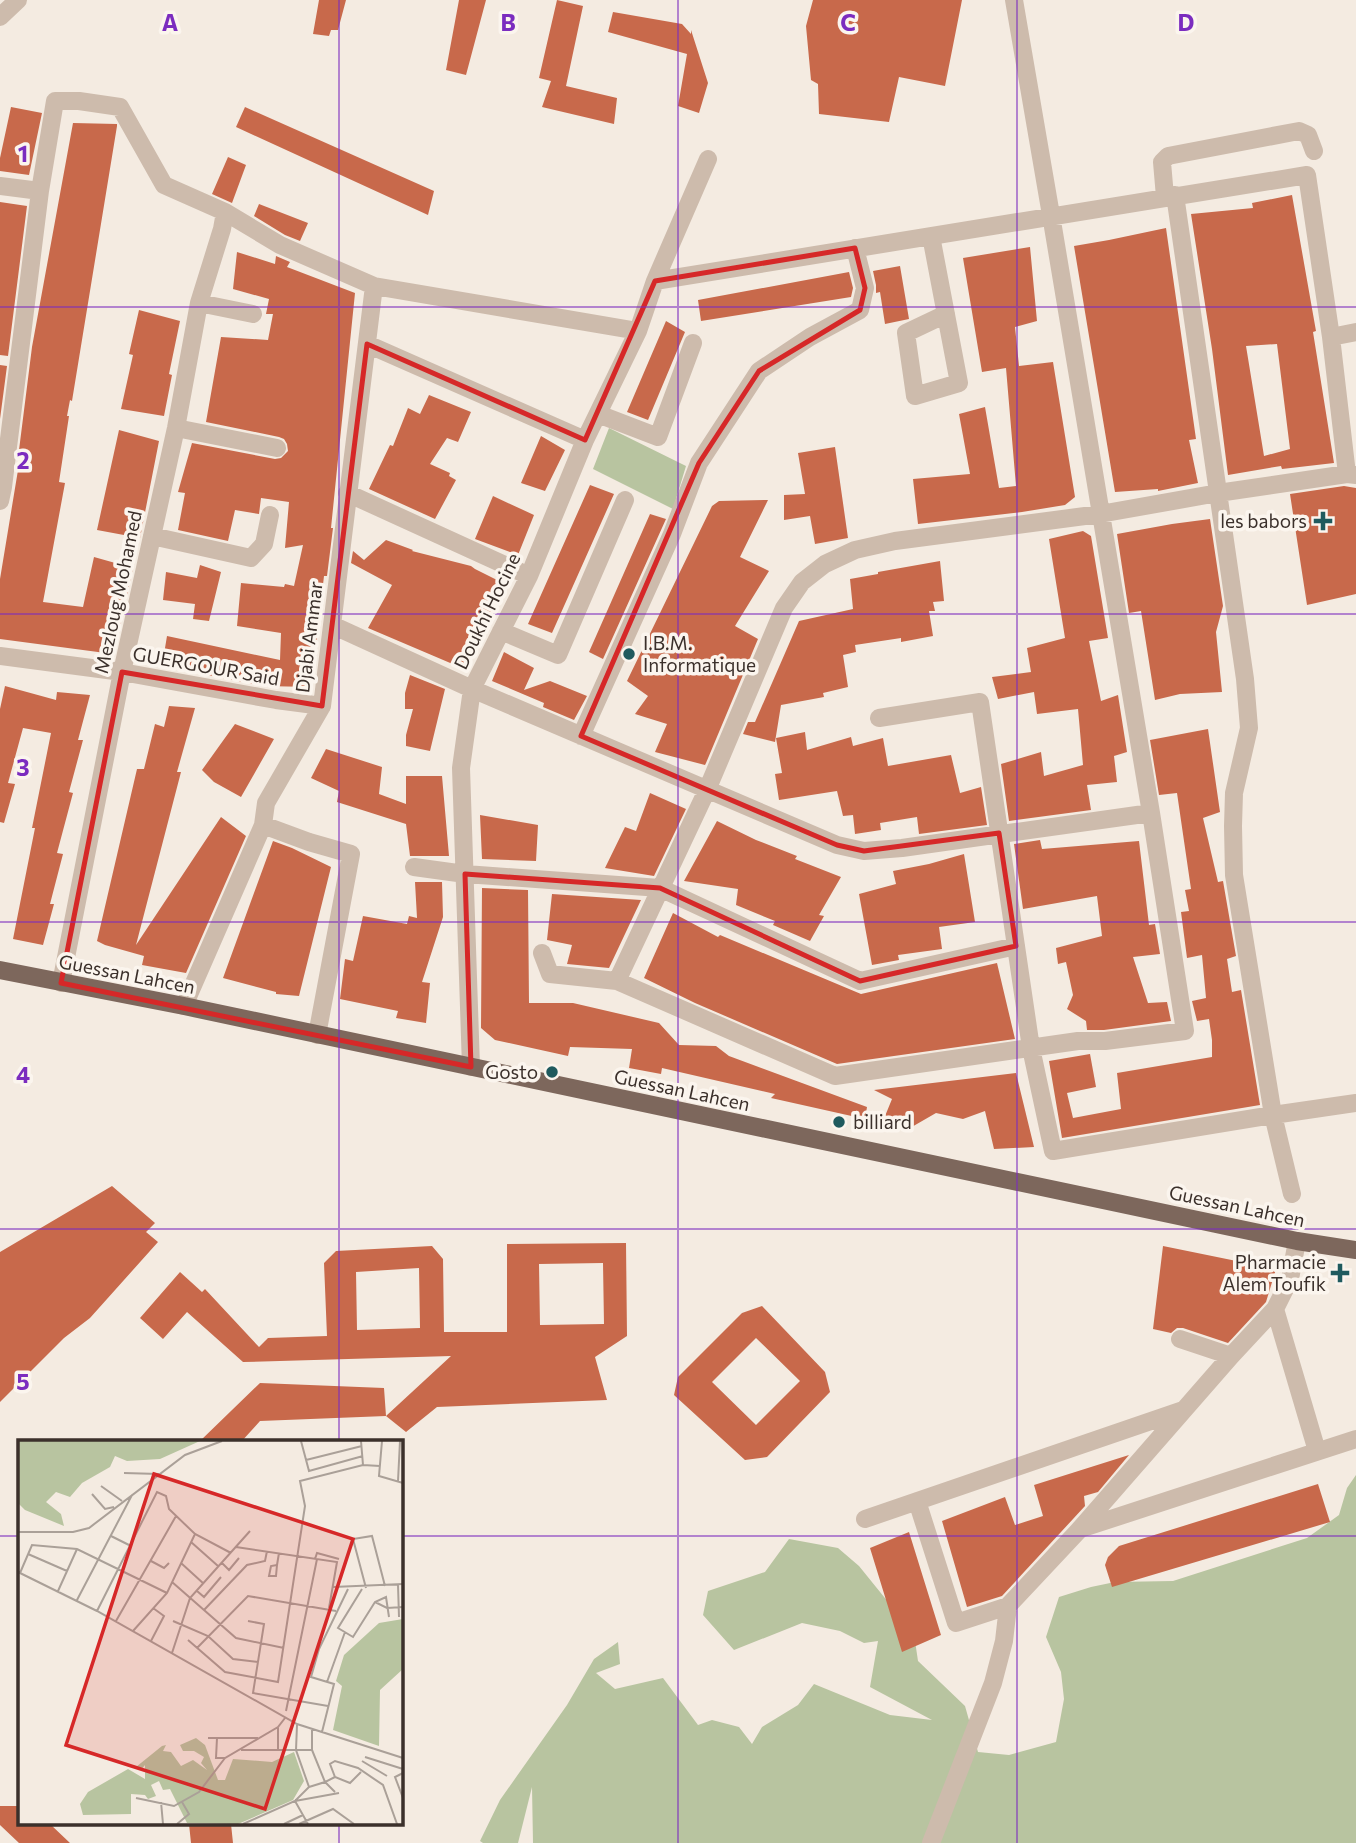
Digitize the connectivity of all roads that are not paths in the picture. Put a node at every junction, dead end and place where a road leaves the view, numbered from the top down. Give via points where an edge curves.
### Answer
1 (18, 0) edge
2 (1014, 0) edge
3 (0, 17) edge
4 (1314, 151) dead end
5 (708, 159) dead end
6 (0, 186) edge
7 (40, 191) junction
8 (1170, 196) junction
9 (225, 212) junction
10 (1051, 215) junction
11 (931, 236) junction
12 (855, 248) junction
13 (655, 281) junction
14 (374, 286) junction
15 (199, 303) junction
16 (253, 314) dead end
17 (946, 314) junction
18 (638, 331) junction
19 (1356, 332) edge
20 (1331, 337) junction
21 (693, 342) dead end
22 (367, 344) junction
23 (598, 414) junction
24 (176, 428) junction
25 (585, 440) junction
26 (276, 448) dead end
27 (1352, 474) edge
28 (1, 492) edge
29 (347, 492) junction
30 (1218, 493) junction
31 (625, 500) dead end
32 (270, 514) dead end
33 (1100, 514) junction
34 (152, 536) junction
35 (529, 576) junction
36 (332, 625) junction
37 (500, 631) junction
38 (0, 656) edge
39 (122, 672) junction
40 (472, 689) junction
41 (322, 706) junction
42 (879, 718) dead end
43 (581, 736) junction
44 (707, 790) junction
45 (1151, 813) junction
46 (263, 825) junction
47 (999, 833) junction
48 (414, 867) dead end
49 (465, 873) junction
50 (660, 888) junction
51 (1016, 946) junction
52 (542, 953) dead end
53 (0, 970) edge
54 (617, 981) junction
55 (61, 983) junction
56 (184, 1006) junction
57 (317, 1035) junction
58 (1031, 1048) junction
59 (471, 1067) junction
60 (1356, 1103) edge
61 (1273, 1115) junction
62 (1292, 1194) dead end
63 (1297, 1241) junction
64 (1356, 1250) edge
65 (1275, 1309) junction
66 (1180, 1339) dead end
67 (1231, 1356) junction
68 (1183, 1410) junction
69 (1356, 1439) edge
70 (1317, 1451) junction
71 (917, 1501) junction
72 (865, 1519) dead end
73 (1080, 1530) junction
74 (1008, 1606) junction
75 (931, 1843) edge

1 - 3 street
2 - 10 street
4 - 8 street via 1308,135 1299,131 1168,156 1162,162
5 - 13 street, Doukhi Hocine
6 - 7 street
7 - 9 street via 55,101 79,101 120,107 164,185
7 - 28 street
8 - 10 street
8 - 20 street via 1307,175
8 - 30 street
9 - 14 street via 280,245
9 - 15 street, Mezloug Mohamed
10 - 11 street
10 - 33 street
11 - 12 street
11 - 17 street
12 - 13 street
12 - 43 street via 865,288 860,310 760,372 699,463
13 - 18 street, Doukhi Hocine
14 - 18 street
14 - 22 street, Djabi Ammar
15 - 16 street
15 - 24 street, Mezloug Mohamed
17 - 17 street via 906,333 915,396 959,383
18 - 23 street, Doukhi Hocine
19 - 20 street
20 - 27 street
21 - 23 street via 657,437
22 - 25 street
22 - 29 street, Djabi Ammar
23 - 25 street, Doukhi Hocine
24 - 26 street
24 - 34 street, Mezloug Mohamed
25 - 35 street, Doukhi Hocine
27 - 30 street
29 - 35 street
29 - 36 street, Djabi Ammar
30 - 33 street
30 - 61 street via 1249,728 1234,793 1234,875
31 - 37 street via 558,655
32 - 34 street via 264,544 251,558
33 - 44 street via 895,541 855,550 825,564 802,582 784,608
33 - 45 street
34 - 39 street, Mezloug Mohamed
35 - 37 street, Doukhi Hocine
36 - 40 street
36 - 41 street, Djabi Ammar
37 - 40 street, Doukhi Hocine
38 - 39 street, GUERGOUR Said
39 - 41 street, GUERGOUR Said
39 - 55 street, Mezloug Mohamed
40 - 43 street
40 - 49 street, Doukhi Hocine via 461,768
41 - 46 street, Djabi Ammar via 266,803
42 - 47 street via 980,702
43 - 44 street
44 - 47 street via 837,845 864,851
44 - 50 street
45 - 47 street
45 - 58 street via 1185,1031
46 - 56 street, Djabi Ammar
46 - 57 street via 351,855
47 - 51 street
48 - 49 street
49 - 50 street
49 - 59 street, Doukhi Hocine
50 - 51 street via 860,981
50 - 54 street
51 - 58 street
52 - 54 street via 550,975
53 - 55 main road, Guessan Lahcen
54 - 58 street via 835,1076
55 - 56 main road, Guessan Lahcen
56 - 57 main road, Guessan Lahcen
57 - 59 main road, Guessan Lahcen
58 - 61 street via 1053,1151
59 - 63 main road, Guessan Lahcen
60 - 61 street
61 - 62 street
63 - 64 main road, Guessan Lahcen
63 - 65 street via 1290,1279
65 - 67 street
65 - 70 street
66 - 67 street
67 - 68 street
68 - 71 street
68 - 73 street
69 - 70 street
70 - 73 street
71 - 72 street
71 - 74 street via 956,1623
73 - 74 street
74 - 75 street via 993,1683

